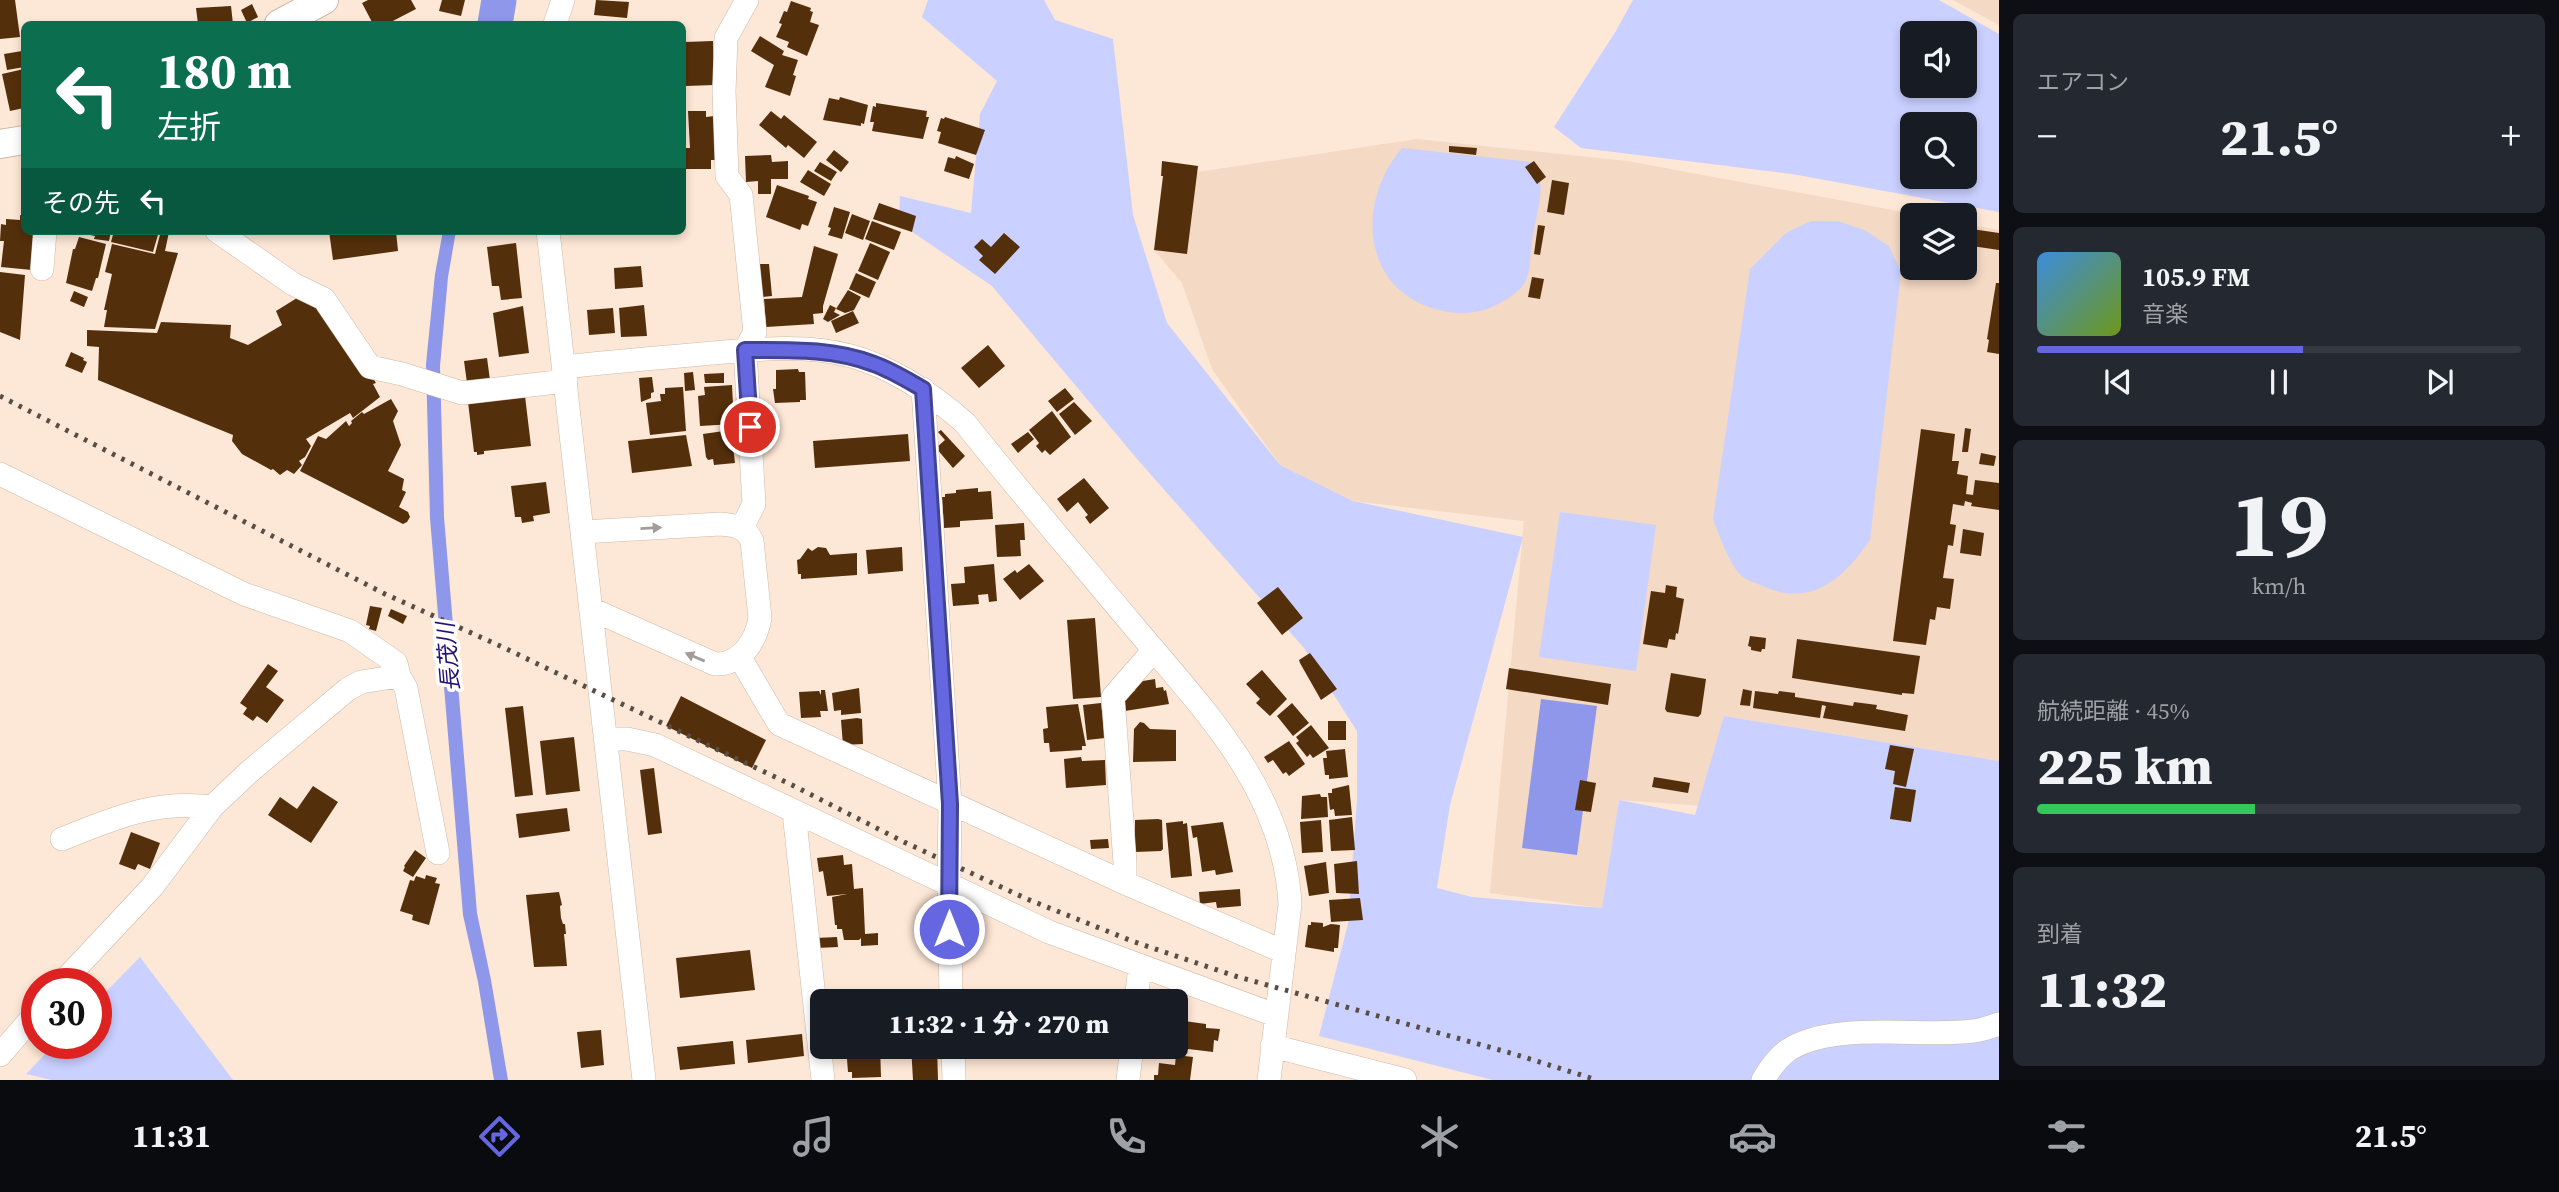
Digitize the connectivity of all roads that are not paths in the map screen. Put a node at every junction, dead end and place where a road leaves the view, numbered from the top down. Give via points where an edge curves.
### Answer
1 (324, 0) edge
2 (562, 0) edge
3 (747, 0) edge
4 (285, 21) edge
5 (556, 21) edge
6 (21, 140) edge
7 (0, 144) edge
8 (45, 235) edge
9 (223, 235) edge
10 (548, 235) edge
11 (42, 269) dead end
12 (745, 350) junction
13 (565, 374) junction
14 (923, 389) junction
15 (0, 474) edge
16 (742, 528) junction
17 (583, 532) junction
18 (591, 609) junction
19 (1154, 650) junction
20 (739, 656) junction
21 (399, 676) junction
22 (606, 739) junction
23 (950, 804) junction
24 (212, 807) junction
25 (794, 812) junction
26 (62, 839) dead end
27 (438, 853) dead end
28 (1125, 883) junction
29 (949, 885) junction
30 (1284, 951) junction
31 (1140, 966) junction
32 (76, 968) edge
33 (951, 989) edge
34 (1137, 989) edge
35 (1275, 1015) junction
36 (1999, 1024) edge
37 (21, 1031) edge
38 (1272, 1046) junction
39 (0, 1055) edge
40 (953, 1059) edge
41 (1130, 1059) edge
42 (644, 1080) edge
43 (823, 1080) edge
44 (954, 1080) edge
45 (1128, 1080) edge
46 (1269, 1080) edge
47 (1405, 1080) edge
48 (1763, 1080) edge

1 - 4 main road
2 - 5 street
3 - 12 street via 726,38 724,91 727,176 741,195 754,332
6 - 7 main road
8 - 11 street
9 - 13 street via 293,284 324,299 370,367 462,393
10 - 13 street
12 - 13 street
12 - 14 street via 848,355
12 - 16 street via 754,504
13 - 17 street
14 - 19 street via 965,423
14 - 23 street
15 - 21 street via 244,594 350,631 396,663
17 -> 16 street via 720,524
16 - 20 street via 752,541 760,618 753,640
17 - 18 street
20 -> 18 street via 715,664
18 - 22 street
19 - 28 street via 1113,697
19 - 30 street via 1229,740 1266,804 1289,879
20 - 23 street via 779,723
21 - 24 street via 361,682 348,689
21 - 27 street via 406,688
22 - 25 street via 655,746
22 - 42 street
23 - 28 street
23 - 29 street
24 - 26 street via 184,804 137,811
24 - 32 street via 152,887
25 - 29 street
25 - 43 street
28 - 30 street
29 - 31 street via 1049,932
29 - 33 street
30 - 35 street
31 - 34 street
31 - 35 street
35 - 38 street
36 - 48 street via 1972,1031 1841,1034 1812,1040 1787,1051
37 - 39 street
38 - 46 street
38 - 47 street
40 - 44 street
41 - 45 street

